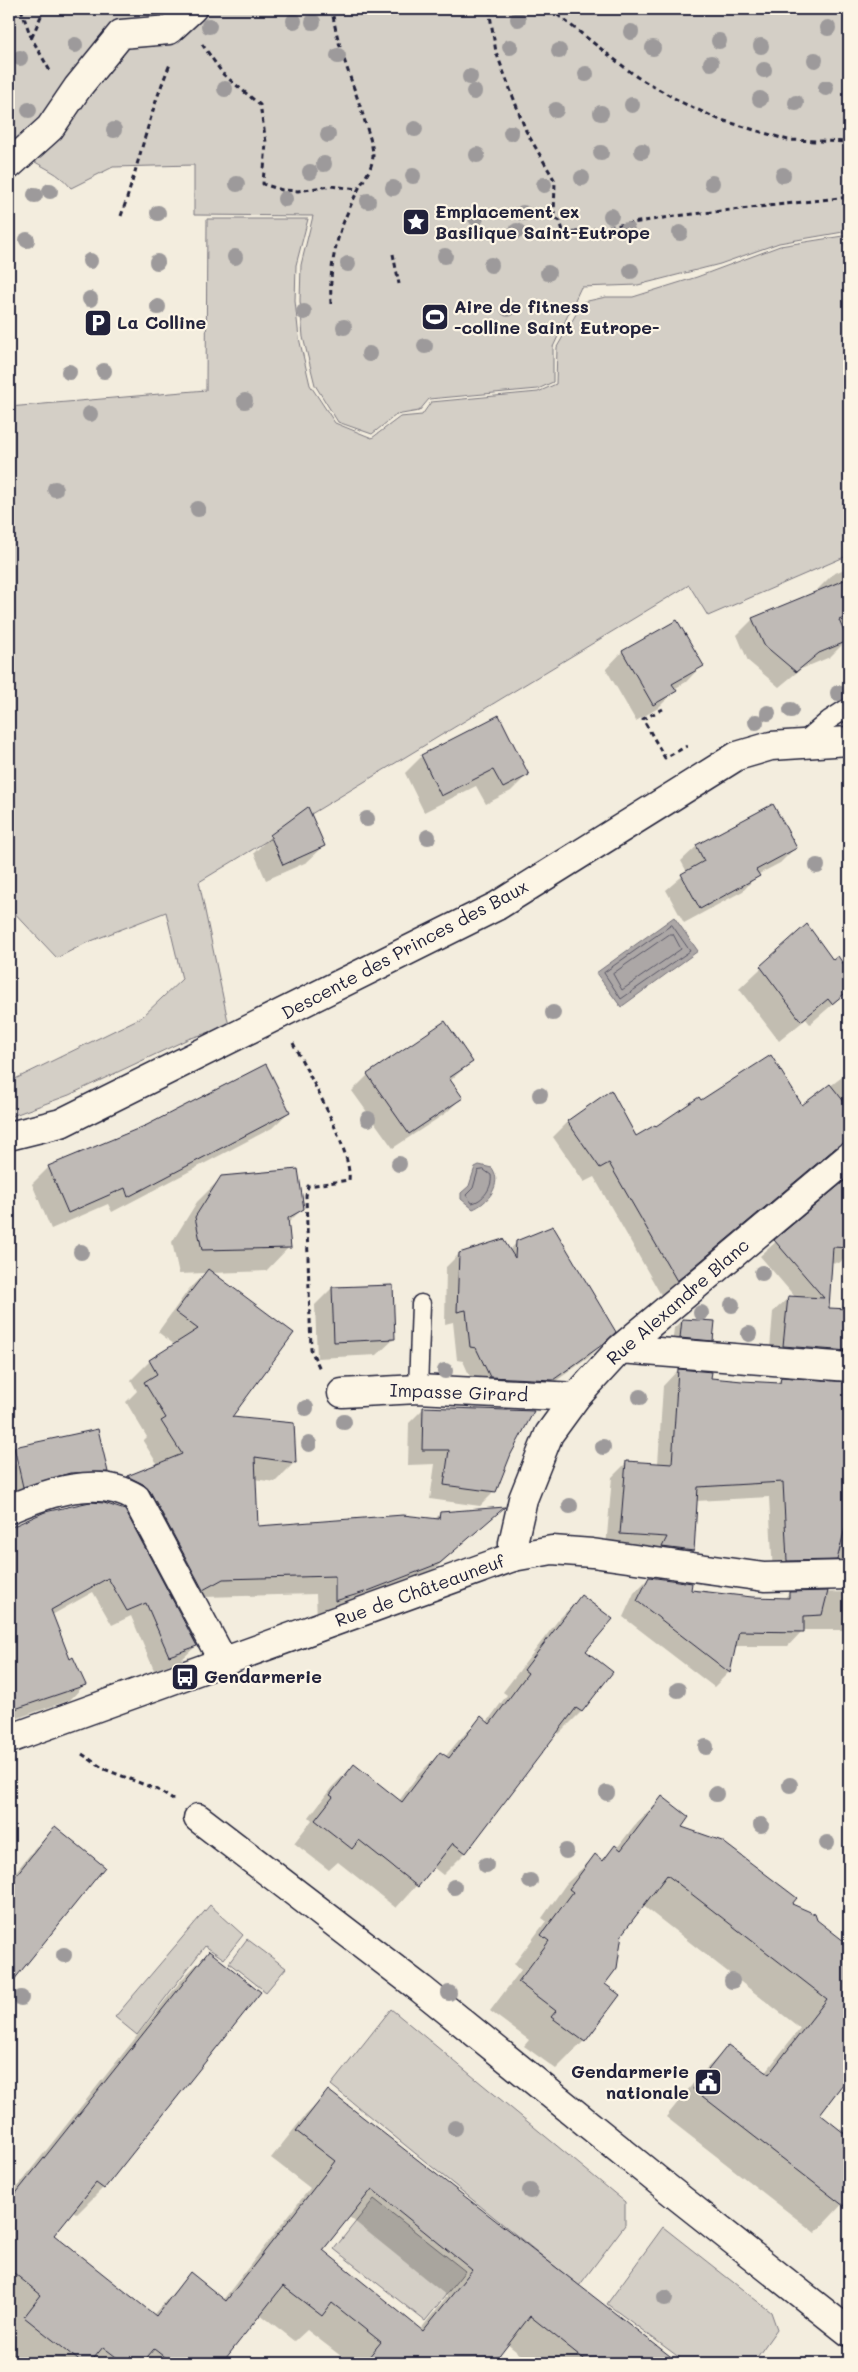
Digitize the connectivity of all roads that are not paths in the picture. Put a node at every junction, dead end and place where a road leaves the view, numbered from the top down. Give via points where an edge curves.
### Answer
1 (191, 9) edge
2 (9, 165) edge
3 (849, 707) edge
4 (849, 741) edge
5 (802, 743) junction
6 (9, 1136) edge
7 (849, 1157) edge
8 (421, 1304) dead end
9 (620, 1349) junction
10 (849, 1367) edge
11 (418, 1389) junction
12 (342, 1393) road end
13 (576, 1397) junction
14 (9, 1509) edge
15 (513, 1557) junction
16 (849, 1575) edge
17 (224, 1663) junction
18 (9, 1739) edge
19 (198, 1818) road end
20 (849, 2332) edge

1 - 2 street via 169,30 121,34 50,128
3 - 5 lane
4 - 5 street, Descente des Princes des Baux
5 - 6 street, Descente des Princes des Baux via 770,746 737,756 497,906 61,1123
7 - 9 street, Rue Alexandre Blanc
8 - 11 lane
9 - 10 street
9 - 13 street, Rue Alexandre Blanc
11 - 12 street, Impasse Girard
11 - 13 street, Impasse Girard
13 - 15 street, Rue Alexandre Blanc via 549,1434 522,1499
14 - 17 street via 40,1496 89,1486 124,1490 136,1498
15 - 16 street, Rue de Châteauneuf via 552,1550 764,1577
15 - 17 street, Rue de Châteauneuf
17 - 18 street, Rue de Châteauneuf
19 - 20 street via 421,1990

